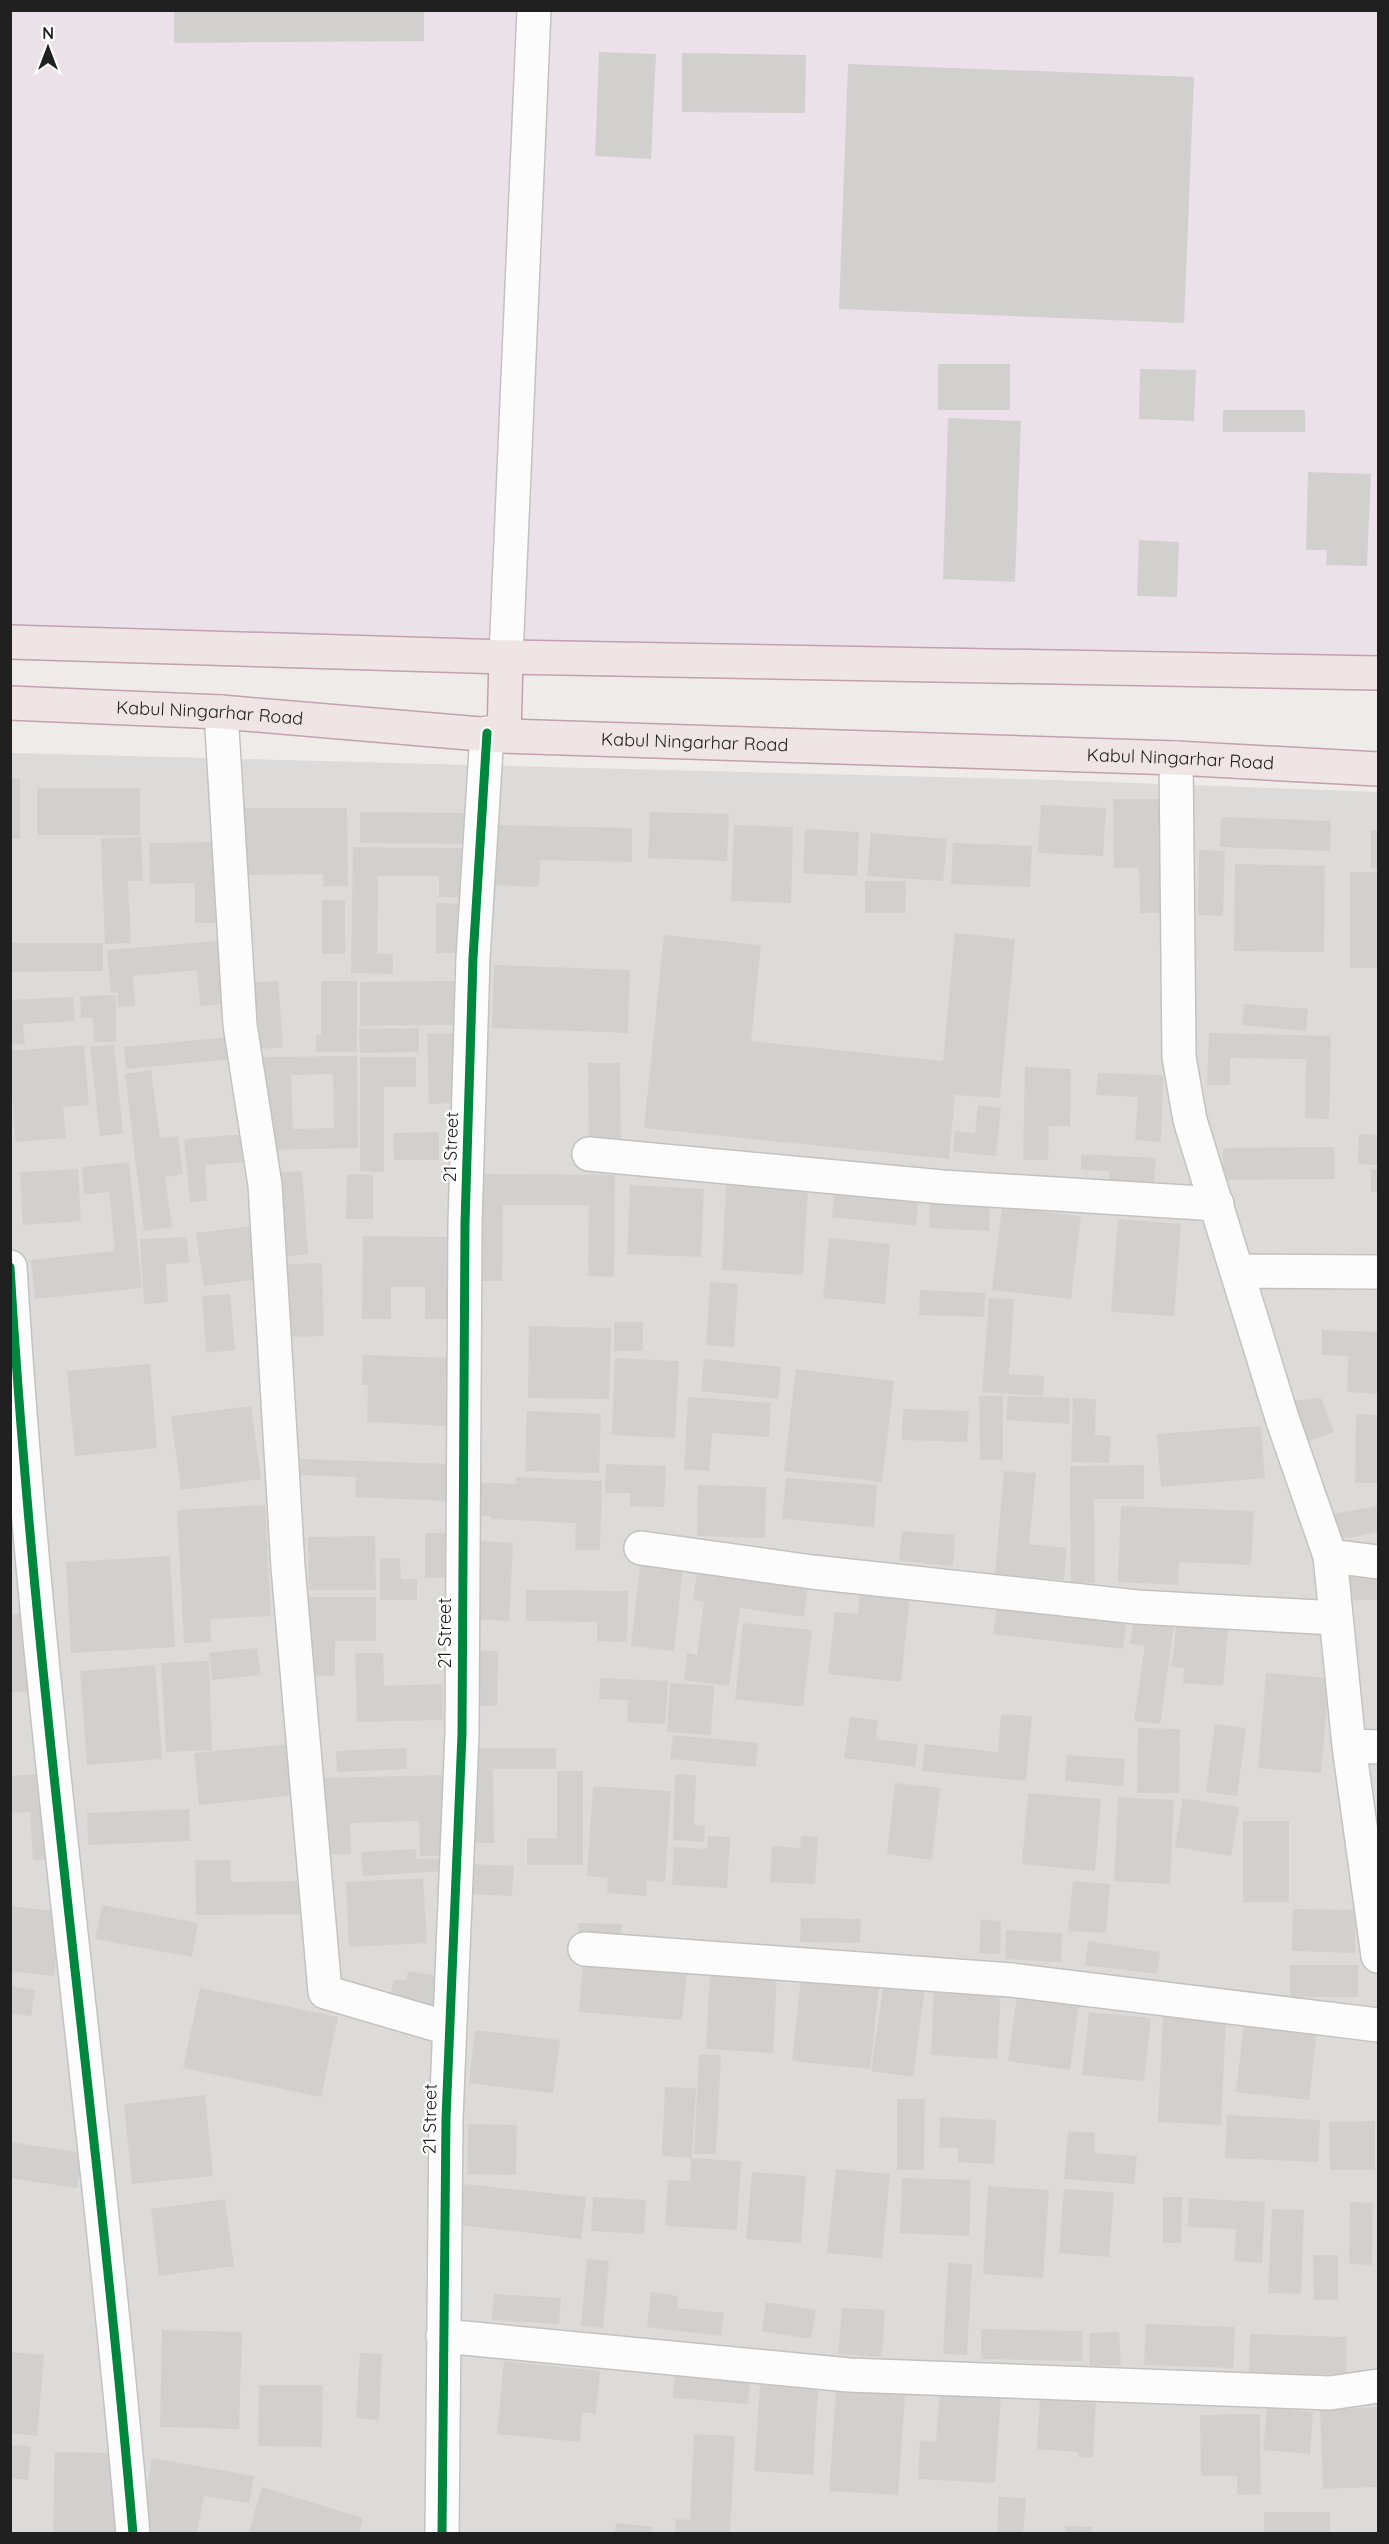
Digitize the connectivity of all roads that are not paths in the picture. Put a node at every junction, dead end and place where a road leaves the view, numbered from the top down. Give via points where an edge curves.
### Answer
1 (534, 10) edge
2 (10, 642) edge
3 (506, 657) junction
4 (1378, 673) edge
5 (10, 703) edge
6 (221, 712) junction
7 (495, 735) junction
8 (1176, 758) junction
9 (1378, 769) edge
10 (589, 1154) dead end
11 (1217, 1204) junction
12 (10, 1267) edge
13 (1237, 1271) junction
14 (1378, 1272) edge
15 (641, 1548) dead end
16 (1330, 1556) junction
17 (1378, 1562) edge
18 (1335, 1618) junction
19 (1364, 1746) edge
20 (585, 1949) dead end
21 (1378, 1956) edge
22 (1378, 2025) edge
23 (448, 2028) junction
24 (443, 2336) junction
25 (1378, 2386) edge
26 (133, 2534) edge
27 (442, 2534) edge

1 - 3 street
2 - 3 highway
3 - 4 highway
3 - 7 highway
5 - 6 highway, Kabul Ningarhar Road
6 - 7 highway, Kabul Ningarhar Road
6 - 23 street via 240,1025 265,1185 288,1567 325,1992
7 - 8 highway, Kabul Ningarhar Road
7 - 23 street, 21 Street via 473,958 465,1212 462,1734
8 - 9 highway, Kabul Ningarhar Road
8 - 11 street via 1179,1057 1190,1120
10 - 11 street via 942,1187
11 - 13 street
12 - 26 street via 42,1649 120,2376
13 - 14 street
13 - 16 street
15 - 18 street via 812,1572 1137,1607
16 - 17 street
16 - 18 street
18 - 19 street
19 - 21 street
20 - 22 street via 1011,1980
23 - 24 street, 21 Street
24 - 25 street via 849,2375 1330,2393
24 - 27 street, 21 Street

